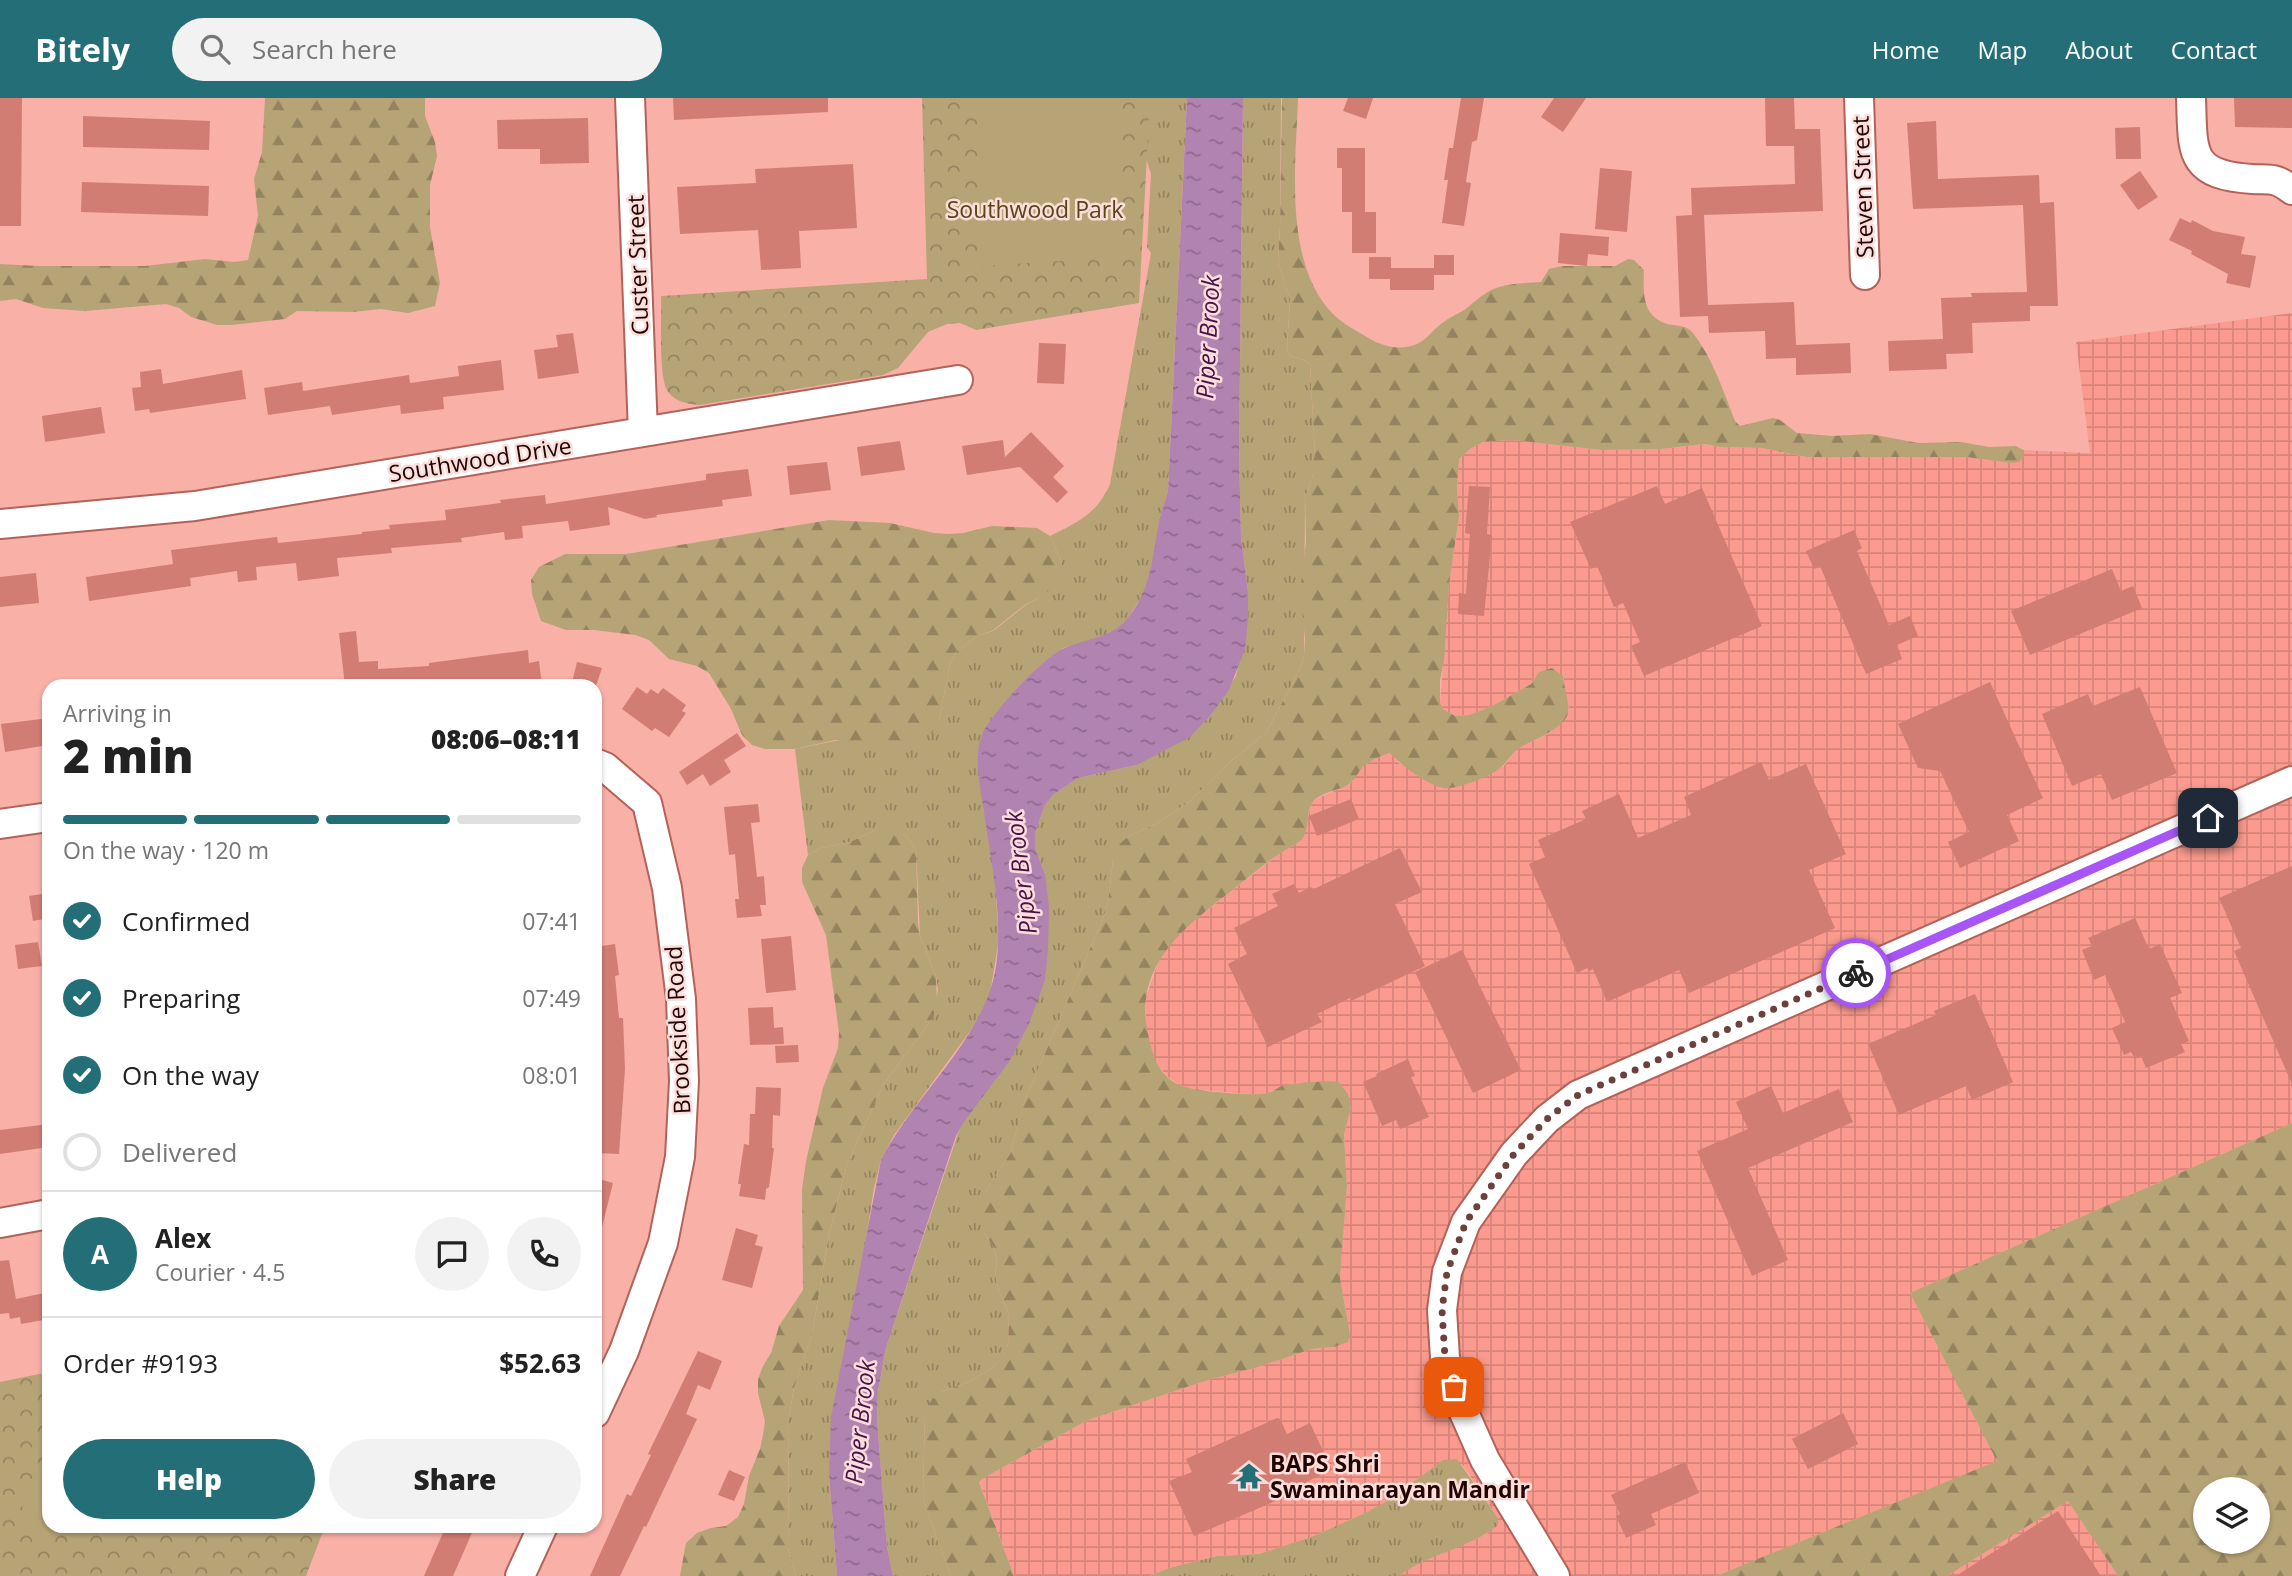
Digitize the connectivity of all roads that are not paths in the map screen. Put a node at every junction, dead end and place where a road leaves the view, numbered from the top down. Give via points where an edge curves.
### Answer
1 (630, 98) edge
2 (1859, 98) edge
3 (2191, 98) edge
4 (2292, 190) edge
5 (1865, 275) dead end
6 (958, 380) dead end
7 (643, 432) junction
8 (0, 524) edge
9 (602, 766) edge
10 (2292, 781) edge
11 (42, 818) edge
12 (0, 824) edge
13 (42, 1215) edge
14 (0, 1223) edge
15 (602, 1398) edge
16 (540, 1533) edge
17 (520, 1576) edge
18 (1555, 1576) edge

1 - 7 street, Custer Street
2 - 5 street, Steven Street
3 - 4 street via 2192,146 2204,167 2224,176 2277,179
6 - 7 street, Southwood Drive
7 - 8 street, Southwood Drive via 195,506
9 - 15 street, Brookside Road via 647,803 667,888 681,999 684,1081 680,1157 663,1243
10 - 18 street via 1578,1095 1514,1154 1466,1222 1447,1272 1442,1310 1445,1358 1485,1460
11 - 12 street
13 - 14 street
16 - 17 street

